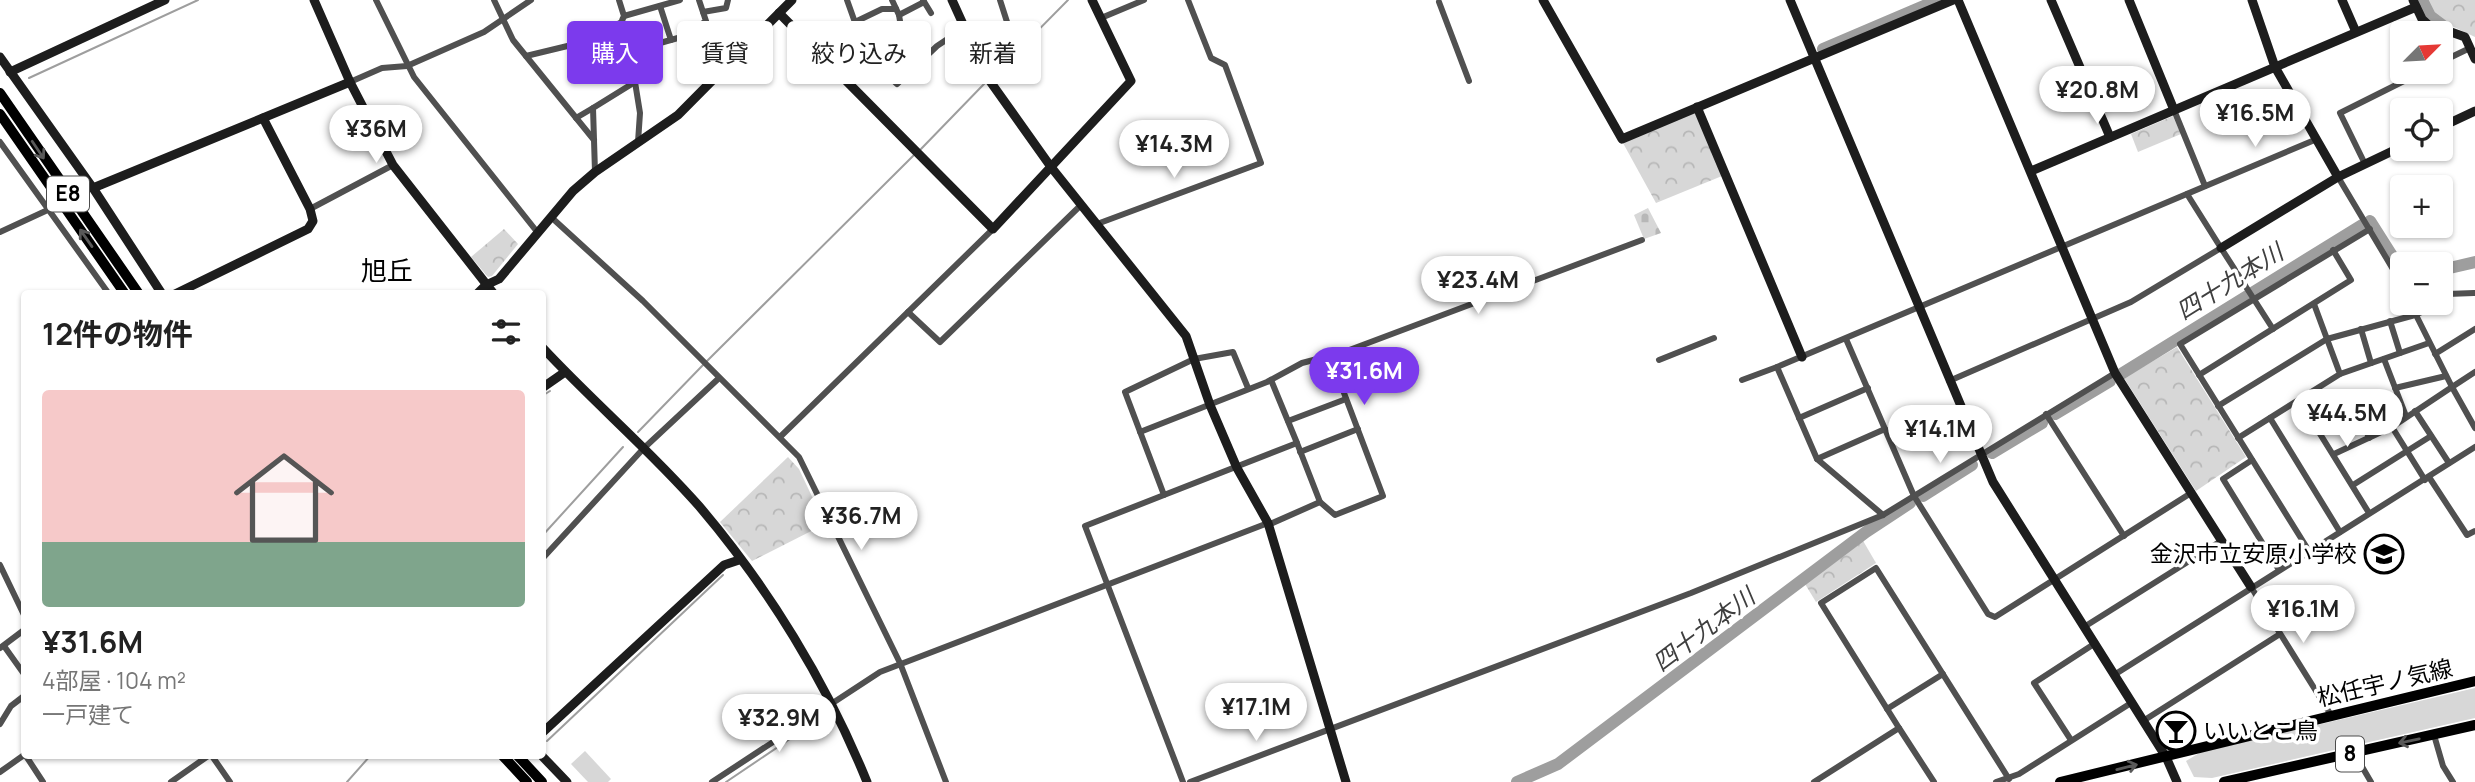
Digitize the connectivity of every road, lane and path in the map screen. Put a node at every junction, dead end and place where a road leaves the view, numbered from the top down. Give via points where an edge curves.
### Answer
1 (165, 0) edge
2 (314, 0) edge
3 (376, 0) edge
4 (494, 0) edge
5 (531, 0) edge
6 (619, 0) edge
7 (680, 0) edge
8 (699, 0) edge
9 (728, 0) edge
10 (792, 0) edge
11 (847, 0) edge
12 (892, 0) edge
13 (951, 0) edge
14 (1000, 0) edge
15 (1092, 0) edge
16 (1144, 0) edge
17 (1188, 0) edge
18 (1543, 0) edge
19 (1790, 0) edge
20 (1956, 0) edge
21 (2051, 0) edge
22 (2129, 0) edge
23 (2252, 0) edge
24 (2342, 0) edge
25 (924, 1) edge
26 (1439, 2) dead end
27 (2415, 4) edge
28 (660, 6) junction
29 (703, 12) junction
30 (898, 12) junction
31 (779, 13) junction
32 (931, 13) dead end
33 (1101, 18) junction
34 (622, 19) junction
35 (502, 21) junction
36 (855, 21) edge
37 (857, 21) edge
38 (900, 21) edge
39 (961, 21) edge
40 (1007, 21) edge
41 (2356, 32) junction
42 (671, 40) junction
43 (945, 41) edge
44 (663, 42) edge
45 (2470, 48) junction
46 (931, 52) edge
47 (526, 56) junction
48 (2454, 56) edge
49 (0, 57) edge
50 (1814, 58) junction
51 (2475, 59) edge
52 (407, 66) junction
53 (2276, 67) junction
54 (10, 72) junction
55 (1469, 81) dead end
56 (350, 82) junction
57 (632, 84) edge
58 (635, 84) edge
59 (991, 84) edge
60 (2398, 84) edge
61 (849, 85) joint
62 (0, 93) edge
63 (1697, 107) junction
64 (593, 108) junction
65 (2174, 110) junction
66 (2475, 111) edge
67 (0, 114) edge
68 (263, 118) junction
69 (576, 118) junction
70 (2453, 121) edge
71 (2110, 137) junction
72 (2317, 139) junction
73 (595, 141) junction
74 (0, 142) edge
75 (638, 143) junction
76 (2390, 152) edge
77 (2365, 164) junction
78 (393, 165) junction
79 (1051, 167) junction
80 (2031, 171) junction
81 (595, 172) junction
82 (2338, 177) junction
83 (2205, 186) junction
84 (89, 190) junction
85 (2187, 194) junction
86 (1081, 205) junction
87 (50, 209) junction
88 (310, 209) junction
89 (551, 217) junction
90 (1097, 224) junction
91 (993, 229) junction
92 (2370, 229) junction
93 (0, 232) edge
94 (538, 233) junction
95 (1642, 240) dead end
96 (2062, 247) junction
97 (2221, 248) junction
98 (2333, 250) junction
99 (2390, 264) edge
100 (485, 285) junction
101 (105, 290) edge
102 (122, 290) edge
103 (136, 290) edge
104 (159, 290) edge
105 (183, 290) edge
106 (481, 290) edge
107 (490, 290) edge
108 (2474, 293) edge
109 (2453, 294) edge
110 (2253, 298) junction
111 (2314, 304) junction
112 (1920, 307) junction
113 (908, 312) junction
114 (2415, 315) joint
115 (2092, 319) junction
116 (2390, 321) junction
117 (2273, 329) junction
118 (2361, 329) junction
119 (2475, 329) edge
120 (1714, 338) dead end
121 (1846, 339) junction
122 (2327, 339) junction
123 (2429, 343) junction
124 (546, 351) edge
125 (2400, 353) junction
126 (2435, 354) junction
127 (1331, 356) junction
128 (1802, 357) junction
129 (1194, 359) junction
130 (2384, 359) junction
131 (1659, 360) dead end
132 (2371, 363) junction
133 (1777, 367) junction
134 (565, 372) junction
135 (2115, 373) junction
136 (2475, 373) edge
137 (2199, 374) junction
138 (2340, 374) junction
139 (2446, 376) junction
140 (718, 379) junction
141 (1271, 380) junction
142 (1742, 380) dead end
143 (1949, 381) junction
144 (546, 385) edge
145 (2452, 387) junction
146 (1248, 388) junction
147 (1868, 388) junction
148 (2395, 388) junction
149 (1346, 399) junction
150 (2299, 400) junction
151 (1210, 405) junction
152 (2218, 406) junction
153 (2375, 407) dead end
154 (2358, 408) dead end
155 (2415, 411) junction
156 (2046, 414) junction
157 (2406, 416) junction
158 (1799, 418) junction
159 (2270, 418) junction
160 (1288, 421) junction
161 (2475, 428) edge
162 (1358, 429) junction
163 (1885, 429) junction
164 (2388, 429) junction
165 (1140, 432) junction
166 (2431, 436) junction
167 (780, 437) junction
168 (2238, 438) junction
169 (2369, 438) junction
170 (1297, 443) junction
171 (2475, 447) edge
172 (643, 449) junction
173 (2407, 451) junction
174 (1300, 452) junction
175 (1979, 454) junction
176 (2334, 454) junction
177 (1817, 459) junction
178 (2252, 460) junction
179 (2449, 463) junction
180 (1237, 468) junction
181 (2427, 478) junction
182 (2353, 485) junction
183 (2191, 493) junction
184 (1164, 495) junction
185 (1914, 496) junction
186 (1320, 502) junction
187 (2369, 513) junction
188 (1883, 515) junction
189 (1268, 524) junction
190 (2475, 530) edge
191 (2340, 532) junction
192 (2124, 536) junction
193 (2221, 541) junction
194 (2309, 551) junction
195 (546, 555) edge
196 (739, 560) junction
197 (0, 565) edge
198 (2279, 570) junction
199 (2054, 580) junction
200 (1106, 585) junction
201 (2251, 587) junction
202 (21, 609) edge
203 (2084, 627) junction
204 (2280, 634) junction
205 (21, 636) edge
206 (2094, 644) junction
207 (2, 647) edge
208 (900, 663) junction
209 (21, 670) edge
210 (1943, 674) junction
211 (2114, 675) junction
212 (2475, 681) edge
213 (21, 698) edge
214 (2131, 703) junction
215 (831, 704) junction
216 (1887, 709) junction
217 (2331, 715) junction
218 (2143, 721) junction
219 (0, 724) edge
220 (2475, 725) edge
221 (1331, 728) junction
222 (1899, 728) junction
223 (546, 729) edge
224 (2434, 735) junction
225 (2071, 740) junction
226 (2354, 753) junction
227 (2166, 757) junction
228 (21, 759) edge
229 (27, 759) edge
230 (206, 759) edge
231 (212, 759) edge
232 (506, 759) edge
233 (521, 759) edge
234 (545, 759) edge
235 (0, 772) edge
236 (2009, 779) junction
237 (43, 782) edge
238 (172, 782) edge
239 (230, 782) edge
240 (527, 782) edge
241 (542, 782) edge
242 (567, 782) edge
243 (712, 782) edge
244 (867, 782) edge
245 (946, 782) edge
246 (1183, 782) edge
247 (1191, 782) edge
248 (1346, 782) edge
249 (1814, 782) edge
250 (1934, 782) edge
251 (1996, 782) edge
252 (2060, 782) edge
253 (2178, 782) edge
254 (2224, 782) edge
255 (2371, 782) edge
256 (2453, 782) edge

1 - 54 street
2 - 56 street
3 - 52 street
4 - 35 street
5 - 35 street
6 - 34 street
7 - 28 street
8 - 29 street
9 - 29 street via 726,8
10 - 31 street
11 - 36 street
12 - 30 street
13 - 39 street
14 - 40 street
15 - 33 street
16 - 33 street
17 - 90 street via 1211,58 1225,65 1261,163
18 - 63 street via 1622,139
19 - 50 street
20 - 50 street
20 - 80 street
21 - 71 street
22 - 65 street
23 - 53 street
24 - 41 street
25 - 30 street
25 - 32 street
26 - 55 street
27 - 41 street
27 - 45 street via 2435,31 2465,37
28 - 34 street
28 - 42 street
29 - 42 street via 706,21
30 - 37 street via 882,9
30 - 38 street
31 - 61 street
31 - 75 street via 678,114
33 - 79 street via 1132,81
34 - 47 street via 584,42
35 - 47 street
35 - 52 street
41 - 53 street
42 - 44 street
43 - 46 street
45 - 48 street
45 - 51 street
47 - 69 street
49 - 54 street
50 - 63 street
50 - 112 street
52 - 56 street via 382,68
52 - 94 street
53 - 65 street
53 - 72 street
54 - 84 street
56 - 68 street
56 - 78 street
57 - 64 street
58 - 75 street
59 - 79 street
60 - 77 street via 2340,113
61 - 91 street
62 -> 103 highway, E8
63 - 128 street
64 - 69 street
64 - 73 street
65 - 71 street
65 - 83 street
66 - 70 street
102 -> 67 highway, E8
68 - 84 street
68 - 88 street
69 - 73 street
71 - 80 street
72 - 82 street
72 - 83 street
73 - 81 street
74 - 87 street
75 - 81 street
76 - 77 street
77 - 82 street
78 - 88 street
78 - 100 street
79 - 86 street
79 - 91 street
80 - 96 street
81 - 89 street
82 - 92 street
82 - 97 street
83 - 85 street
84 - 104 street
85 - 96 street
85 - 97 street
86 - 90 street
86 - 113 street via 940,342
87 - 93 street
87 - 101 street
88 - 105 street via 313,221 308,229
89 - 94 street
89 - 140 street via 643,301
90 - 129 street via 1186,336
91 - 113 street
92 - 98 street
92 - 99 street
94 - 100 street via 499,279
95 - 127 street
96 - 112 street
96 - 115 street
97 - 110 street
97 - 115 street via 2131,302
98 - 110 street
98 - 111 street via 2351,280
100 - 106 street
100 - 107 street
108 - 109 street
110 - 117 street
110 - 137 street via 2180,344
111 - 117 street
111 - 122 street
112 - 121 street
112 - 143 street
113 - 167 street
114 - 116 street
114 - 123 street
115 - 135 street
115 - 143 street
116 - 118 street
116 - 125 street
117 - 137 street
118 - 122 street
118 - 132 street
119 - 126 street
120 - 131 street
121 - 128 street
121 - 147 street
122 - 138 street
122 - 152 street
123 - 125 street
123 - 126 street
124 - 134 street
125 - 130 street
126 - 139 street
127 - 141 street via 1302,363
127 - 149 street
128 - 133 street
129 - 146 street via 1233,352
129 - 151 street
129 - 165 street via 1125,392
130 - 132 street
130 - 148 street
132 - 138 street
133 - 142 street
133 - 158 street
134 - 144 street
134 - 172 street
135 - 156 street
135 - 183 street
136 - 145 street
137 - 152 street
138 - 150 street
139 - 145 street
139 - 148 street
140 - 167 street
140 - 172 street
141 - 146 street
141 - 160 street
143 - 175 street
145 - 155 street
145 - 161 street
146 - 151 street
147 - 158 street
147 - 163 street
148 - 157 street
149 - 160 street
149 - 162 street
150 - 159 street
150 - 176 street
151 - 165 street
151 - 180 street
152 - 168 street
153 - 164 street
154 - 169 street
155 - 157 street
155 - 166 street
156 - 175 street
156 - 192 street
157 - 164 street
158 - 177 street
159 - 168 street
159 - 191 street
160 - 170 street
162 - 174 street
162 - 186 street via 1384,496 1335,514
163 - 177 street
163 - 185 street
164 - 169 street
164 - 173 street
165 - 184 street
166 - 173 street
166 - 179 street
167 - 208 street via 799,457
168 - 178 street
169 - 176 street
170 - 174 street
170 - 180 street
171 - 179 street
172 - 195 street
172 - 196 street via 699,506
173 - 181 street
173 - 182 street
174 - 186 street
175 - 185 street
175 - 199 street
176 - 182 street
177 - 188 street
178 - 194 street
178 - 198 street via 2223,479
179 - 181 street
180 - 184 street
180 - 189 street
181 - 187 street
181 - 190 street via 2467,535
182 - 187 street
183 - 192 street
183 - 193 street
184 - 200 street via 1085,526
185 - 188 street
185 - 199 street via 1988,614 1995,617
186 - 189 street
187 - 191 street
188 - 221 street via 1691,593
189 - 200 street
189 - 221 street
191 - 194 street
192 - 199 street
193 - 201 street
193 - 203 street
194 - 198 street
196 - 215 street via 784,623
196 - 223 street via 724,565
197 - 202 street
198 - 201 street
199 - 203 street
200 - 208 street
200 - 246 street
201 - 204 street
201 - 211 street
203 - 206 street
204 - 217 street
204 - 218 street
205 - 207 street
206 - 211 street
206 - 225 street via 2034,683
207 - 209 street
208 - 215 street
208 - 245 street
210 - 216 street
210 - 216 street via 1876,568 1821,603
210 - 236 street
211 - 214 street
212 - 217 main road, 松任宇ノ気線 / 8
213 - 219 street
214 - 218 street
214 - 225 street
215 - 243 street
215 - 244 street
216 - 222 street
217 - 227 main road, 松任宇ノ気線 / 8
218 - 227 street
220 - 224 main road, 8
221 - 247 street
221 - 248 street
222 - 249 street
222 - 250 street
224 -> 226 main road, 8
224 - 256 street
225 - 236 street
226 - 254 main road, 8
226 - 255 street
252 -> 227 main road, 松任宇ノ気線 / 8
227 - 253 street
228 - 235 street
229 - 237 street
230 - 238 street
231 - 239 street
232 - 240 highway
233 - 241 highway
234 - 242 street
236 - 251 street

